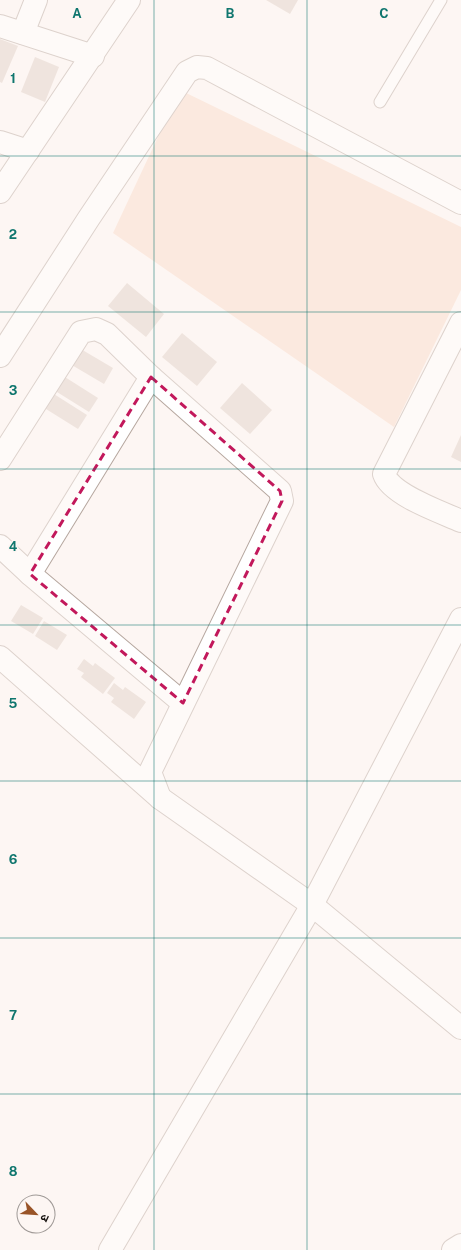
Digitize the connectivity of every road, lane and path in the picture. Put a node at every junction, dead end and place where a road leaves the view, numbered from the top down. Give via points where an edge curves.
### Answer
1 (36, 0) edge
2 (129, 0) edge
3 (441, 0) edge
4 (0, 26) edge
5 (23, 33) junction
6 (92, 56) junction
7 (380, 102) dead end
8 (0, 142) edge
9 (28, 151) junction
10 (0, 192) edge
11 (461, 203) edge
12 (461, 323) edge
13 (0, 356) edge
14 (151, 377) junction
15 (0, 459) edge
16 (461, 521) edge
17 (0, 546) edge
18 (30, 574) junction
19 (461, 619) edge
20 (0, 657) edge
21 (183, 703) junction
22 (160, 798) junction
23 (312, 905) junction
24 (461, 1028) edge
25 (461, 1245) edge
26 (110, 1250) edge
27 (453, 1250) edge

1 - 5 street
2 - 6 street
3 - 7 lane
4 - 5 street
5 - 6 street
6 - 9 street
8 - 9 street
9 - 10 street
11 - 13 street via 207,68 196,67 187,72
12 - 16 street via 384,474 387,481 399,491
14 - 15 street via 107,334 96,329 81,332
14 - 18 street
14 - 21 street via 280,491 282,501
17 - 18 street
18 - 21 street
19 - 23 street
20 - 22 street
21 - 22 street via 150,772
22 - 23 street
23 - 24 street
23 - 26 street
25 - 27 street

